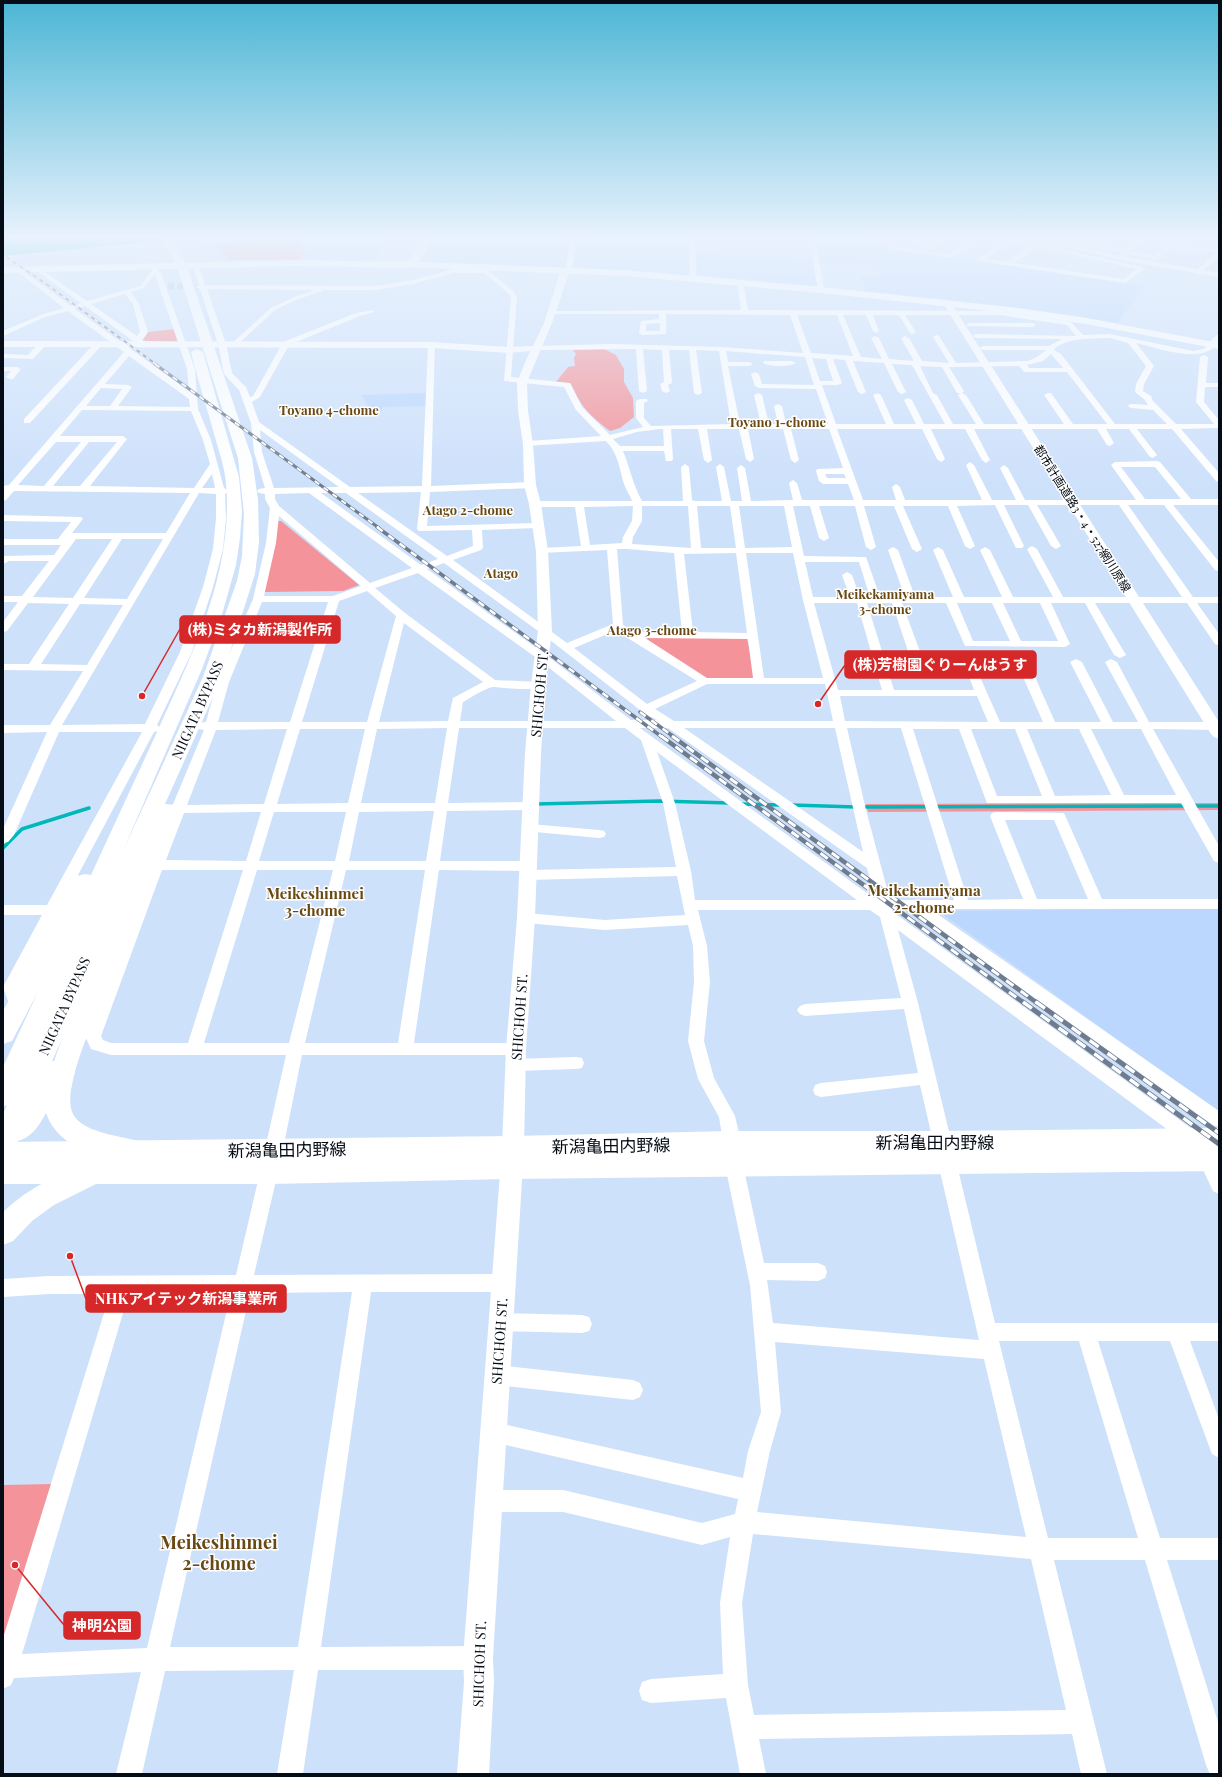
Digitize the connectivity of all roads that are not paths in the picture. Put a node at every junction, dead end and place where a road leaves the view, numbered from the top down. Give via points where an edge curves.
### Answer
1 (27, 319) edge
2 (36, 319) edge
3 (85, 319) edge
4 (108, 319) edge
5 (140, 319) edge
6 (181, 319) edge
7 (194, 319) edge
8 (200, 319) edge
9 (263, 319) edge
10 (346, 319) edge
11 (512, 319) edge
12 (549, 319) edge
13 (794, 319) edge
14 (842, 319) edge
15 (870, 319) edge
16 (905, 319) edge
17 (962, 319) edge
18 (963, 319) edge
19 (993, 319) edge
20 (1046, 319) edge
21 (1072, 319) edge
22 (10, 322) dead end
23 (969, 325) junction
24 (996, 325) junction
25 (1070, 325) junction
26 (912, 332) dead end
27 (3, 334) edge
28 (976, 336) junction
29 (1078, 337) junction
30 (905, 338) dead end
31 (937, 338) dead end
32 (1127, 339) junction
33 (140, 342) junction
34 (200, 342) junction
35 (3, 344) edge
36 (15, 344) junction
37 (43, 344) junction
38 (99, 344) junction
39 (117, 344) junction
40 (236, 344) junction
41 (286, 344) junction
42 (432, 345) junction
43 (1216, 346) edge
44 (639, 347) junction
45 (537, 348) junction
46 (665, 348) junction
47 (1135, 348) junction
48 (692, 349) junction
49 (722, 349) junction
50 (1051, 349) junction
51 (509, 350) junction
52 (981, 350) junction
53 (128, 352) junction
54 (3, 356) edge
55 (829, 357) junction
56 (1204, 357) junction
57 (848, 358) junction
58 (858, 359) junction
59 (809, 360) junction
60 (887, 361) junction
61 (767, 363) dead end
62 (917, 363) junction
63 (724, 364) junction
64 (749, 364) dead end
65 (1022, 364) junction
66 (944, 365) junction
67 (954, 365) junction
68 (986, 365) junction
69 (3, 369) edge
70 (1069, 370) junction
71 (756, 374) dead end
72 (10, 378) dead end
73 (522, 382) junction
74 (818, 385) junction
75 (1201, 385) junction
76 (1219, 385) edge
77 (98, 386) junction
78 (643, 391) dead end
79 (666, 391) dead end
80 (862, 392) dead end
81 (902, 392) dead end
82 (698, 393) dead end
83 (758, 395) dead end
84 (877, 395) dead end
85 (1048, 395) dead end
86 (193, 398) junction
87 (908, 400) dead end
88 (247, 401) junction
89 (644, 401) dead end
90 (778, 406) dead end
91 (1131, 406) dead end
92 (80, 408) junction
93 (112, 408) junction
94 (1155, 408) junction
95 (194, 409) junction
96 (1133, 415) dead end
97 (27, 421) dead end
98 (255, 423) junction
99 (785, 426) junction
100 (831, 426) junction
101 (891, 426) junction
102 (923, 426) junction
103 (950, 426) junction
104 (968, 426) junction
105 (980, 426) junction
106 (1025, 426) junction
107 (1070, 426) junction
108 (1100, 426) junction
109 (1113, 426) junction
110 (1131, 426) junction
111 (1141, 426) junction
112 (1174, 426) junction
113 (667, 427) junction
114 (702, 427) junction
115 (740, 427) junction
116 (766, 427) junction
117 (1218, 427) edge
118 (649, 428) junction
119 (609, 438) junction
120 (53, 439) junction
121 (87, 439) junction
122 (1110, 443) dead end
123 (528, 444) junction
124 (668, 448) junction
125 (618, 449) junction
126 (1153, 455) dead end
127 (669, 459) dead end
128 (750, 459) dead end
129 (941, 459) dead end
130 (708, 460) dead end
131 (795, 460) dead end
132 (986, 460) dead end
133 (214, 464) junction
134 (970, 465) dead end
135 (685, 467) dead end
136 (720, 467) dead end
137 (741, 468) dead end
138 (1004, 468) dead end
139 (847, 471) junction
140 (1217, 475) edge
141 (851, 481) junction
142 (793, 483) dead end
143 (530, 485) junction
144 (896, 487) dead end
145 (7, 488) edge
146 (47, 488) junction
147 (83, 489) junction
148 (426, 489) junction
149 (196, 491) junction
150 (222, 491) junction
151 (266, 491) junction
152 (312, 491) junction
153 (347, 491) junction
154 (3, 498) edge
155 (951, 502) junction
156 (993, 502) junction
157 (1027, 502) junction
158 (1073, 502) junction
159 (1122, 502) junction
160 (1142, 502) junction
161 (1166, 502) junction
162 (1188, 502) junction
163 (1214, 502) edge
164 (638, 503) junction
165 (690, 503) junction
166 (730, 503) junction
167 (747, 503) junction
168 (793, 503) junction
169 (814, 503) junction
170 (858, 503) junction
171 (899, 503) junction
172 (535, 504) junction
173 (579, 504) junction
174 (275, 508) junction
175 (1219, 514) edge
176 (3, 518) edge
177 (538, 525) junction
178 (477, 527) junction
179 (119, 536) junction
180 (169, 536) junction
181 (824, 538) dead end
182 (3, 542) edge
183 (627, 546) junction
184 (970, 546) dead end
185 (1019, 546) dead end
186 (1056, 546) dead end
187 (612, 547) junction
188 (871, 547) dead end
189 (586, 548) junction
190 (917, 549) dead end
191 (696, 550) junction
192 (740, 550) junction
193 (893, 550) dead end
194 (938, 550) dead end
195 (985, 550) dead end
196 (1032, 550) dead end
197 (542, 551) junction
198 (679, 551) junction
199 (798, 554) junction
200 (56, 558) junction
201 (444, 560) junction
202 (3, 561) edge
203 (417, 568) junction
204 (1219, 568) edge
205 (848, 575) dead end
206 (368, 588) junction
207 (3, 599) edge
208 (25, 599) junction
209 (77, 599) junction
210 (258, 599) junction
211 (334, 599) junction
212 (808, 600) junction
213 (858, 600) junction
214 (876, 600) junction
215 (896, 600) junction
216 (911, 600) junction
217 (955, 600) junction
218 (996, 600) junction
219 (1009, 600) junction
220 (1044, 600) junction
221 (1060, 600) junction
222 (1088, 600) junction
223 (1135, 600) junction
224 (1190, 600) junction
225 (1219, 600) edge
226 (131, 602) junction
227 (401, 615) junction
228 (618, 626) junction
229 (3, 629) edge
230 (545, 631) junction
231 (630, 635) junction
232 (688, 635) junction
233 (753, 636) junction
234 (1219, 642) edge
235 (1017, 644) junction
236 (567, 647) junction
237 (542, 657) junction
238 (916, 657) dead end
239 (1021, 659) dead end
240 (1076, 662) dead end
241 (881, 664) junction
242 (3, 667) edge
243 (33, 667) junction
244 (91, 668) junction
245 (705, 681) junction
246 (759, 681) junction
247 (829, 681) junction
248 (491, 683) junction
249 (538, 685) junction
250 (208, 688) junction
251 (833, 693) junction
252 (889, 693) junction
253 (981, 693) junction
254 (183, 694) junction
255 (646, 709) junction
256 (535, 724) junction
257 (627, 724) junction
258 (648, 724) junction
259 (671, 724) junction
260 (372, 725) junction
261 (454, 725) junction
262 (839, 725) junction
263 (906, 725) junction
264 (964, 725) junction
265 (995, 725) junction
266 (1019, 725) junction
267 (1050, 725) junction
268 (207, 726) junction
269 (294, 726) junction
270 (1083, 726) junction
271 (1109, 726) junction
272 (1145, 726) junction
273 (1217, 728) edge
274 (3, 729) edge
275 (54, 729) junction
276 (152, 729) junction
277 (646, 738) junction
278 (1050, 799) junction
279 (1119, 799) junction
280 (1185, 799) junction
281 (992, 800) junction
282 (531, 806) junction
283 (442, 807) junction
284 (354, 808) junction
285 (178, 809) junction
286 (269, 809) junction
287 (998, 816) junction
288 (530, 828) junction
289 (599, 834) dead end
290 (3, 839) edge
291 (1219, 858) edge
292 (251, 864) junction
293 (341, 864) junction
294 (432, 864) junction
295 (157, 865) junction
296 (874, 866) junction
297 (528, 870) junction
298 (684, 872) junction
299 (963, 904) junction
300 (1032, 904) junction
301 (1097, 904) junction
302 (1219, 904) edge
303 (914, 905) junction
304 (882, 908) junction
305 (3, 910) edge
306 (51, 910) junction
307 (692, 913) junction
308 (526, 918) junction
309 (65, 980) junction
310 (910, 1004) junction
311 (17, 1008) junction
312 (805, 1010) dead end
313 (3, 1034) edge
314 (84, 1045) junction
315 (296, 1048) junction
316 (194, 1049) junction
317 (405, 1049) junction
318 (515, 1057) junction
319 (576, 1063) dead end
320 (927, 1078) junction
321 (821, 1090) dead end
322 (3, 1096) edge
323 (1219, 1120) edge
324 (135, 1151) junction
325 (944, 1152) junction
326 (1212, 1153) edge
327 (733, 1154) junction
328 (512, 1157) junction
329 (9, 1159) edge
330 (271, 1160) junction
331 (92, 1173) junction
332 (1219, 1186) edge
333 (3, 1232) edge
334 (756, 1271) junction
335 (818, 1272) dead end
336 (503, 1283) junction
337 (242, 1284) junction
338 (363, 1284) junction
339 (122, 1285) junction
340 (3, 1288) edge
341 (500, 1322) junction
342 (582, 1324) dead end
343 (764, 1332) junction
344 (1219, 1332) edge
345 (1086, 1333) junction
346 (1177, 1333) junction
347 (989, 1341) junction
348 (497, 1375) junction
349 (632, 1390) dead end
350 (493, 1432) junction
351 (1219, 1447) edge
352 (751, 1491) junction
353 (488, 1501) junction
354 (744, 1522) junction
355 (1151, 1549) junction
356 (1219, 1549) edge
357 (1039, 1550) junction
358 (308, 1658) junction
359 (478, 1658) junction
360 (155, 1659) junction
361 (4, 1670) edge
362 (736, 1685) junction
363 (651, 1691) dead end
364 (1081, 1722) junction
365 (744, 1727) junction
366 (1219, 1765) edge
367 (129, 1774) edge
368 (290, 1774) edge
369 (473, 1774) edge
370 (753, 1774) edge
371 (1094, 1774) edge

1 - 22 street
2 - 27 street
3 - 39 street
4 - 33 street
5 - 33 street via 144,332
6 - 34 street
7 - 34 main road, NIIGATA BYPASS
8 - 34 street
9 - 40 street
10 - 41 street
11 - 51 street
12 - 45 street, SHICHOH ST.
13 - 59 street
14 - 58 street
15 - 60 street
16 - 26 street
17 - 52 street, 都市計画道路3・4・527網川原線
18 - 23 street
19 - 24 street
20 - 25 street
21 - 43 main road
23 - 24 street
23 - 28 street
24 - 25 street
25 - 29 street
28 - 29 street
28 - 52 street
29 - 32 street via 1110,336
29 - 50 street via 1063,341
30 - 62 street
31 - 67 street
32 - 43 street via 1193,353
32 - 47 street
33 - 34 street
33 - 39 street
34 - 40 street
34 - 86 street via 191,369
34 - 88 street via 243,388
34 - 250 main road, NIIGATA BYPASS via 245,458 252,512 248,571 226,642
34 - 254 main road, NIIGATA BYPASS via 233,484 233,541 228,571 204,643
35 - 36 street
36 - 37 street
36 - 54 street
37 - 38 street
37 - 54 street via 30,356
38 - 39 street
38 - 97 street
39 - 53 street
40 - 41 street
41 - 42 street
41 - 88 street via 256,397
42 - 51 street
42 - 148 street
43 - 56 street
44 - 45 street
44 - 46 street
44 - 78 street
45 - 51 street
45 - 73 street, SHICHOH ST.
46 - 48 street
46 - 79 street via 668,383 664,384
47 - 56 street
47 - 94 street via 1150,366 1140,384 1139,392 1148,398
48 - 49 street
48 - 82 street
49 - 59 street
49 - 63 street
50 - 52 street
50 - 65 street via 1040,359
50 - 70 street
51 - 73 street via 507,380
52 - 68 street, 都市計画道路3・4・527網川原線
53 - 77 street
53 - 86 street
55 - 57 street
55 - 59 street
55 - 74 street via 838,383
56 - 75 street
57 - 58 street
57 - 80 street
58 - 60 street
59 - 61 street
59 - 74 street
60 - 62 street
60 - 81 street
62 - 66 street
62 - 103 street
63 - 64 street
63 - 115 street
65 - 68 street
65 - 70 street via 1028,370
66 - 67 street
66 - 105 street
67 - 68 street
68 - 106 street, 都市計画道路3・4・527網川原線
69 - 72 street via 17,369
70 - 109 street
71 - 74 street via 759,386
73 - 119 street via 567,385 579,408
73 - 123 street, SHICHOH ST.
74 - 100 street
75 - 76 street
75 - 117 street via 1200,402
77 - 92 street
77 - 93 street via 128,387
83 - 116 street
84 - 101 street
85 - 107 street
86 - 95 street
87 - 102 street
88 - 98 street
89 - 118 street via 640,401 640,418
90 - 99 street
91 - 94 street
92 - 93 street
92 - 120 street
93 - 95 street
94 - 112 street
95 - 133 street
96 - 111 street
98 - 151 street
98 - 153 street
99 - 100 street
99 - 116 street
99 - 131 street
100 - 101 street
100 - 139 street
101 - 102 street
102 - 103 street
102 - 129 street
103 - 104 street
104 - 105 street
104 - 132 street
105 - 106 street
106 - 107 street
106 - 158 street, 都市計画道路3・4・527網川原線
107 - 108 street
108 - 109 street
108 - 122 street
109 - 110 street
110 - 111 street
110 - 126 street
111 - 112 street
112 - 117 street
112 - 140 street
113 - 114 street
113 - 118 street
113 - 124 street
114 - 115 street
114 - 130 street
115 - 116 street
115 - 128 street
118 - 119 street
119 - 123 street
119 - 125 street
120 - 121 street
120 - 145 street
121 - 146 street
121 - 147 street via 123,439
123 - 143 street, SHICHOH ST.
124 - 125 street
124 - 127 street
125 - 164 street via 629,485
133 - 149 street
133 - 150 street
134 - 156 street
135 - 165 street
136 - 166 street
137 - 167 street
138 - 157 street
139 - 141 street
139 - 141 street via 819,468 823,481
141 - 170 street
142 - 168 street
143 - 148 street
143 - 172 street, SHICHOH ST.
144 - 171 street
145 - 146 street
145 - 154 street
146 - 147 street
147 - 149 street
148 - 153 street
148 - 178 street via 422,529
149 - 150 street
149 - 180 street
150 - 276 street via 219,543 208,587 186,652
151 - 152 street
151 - 174 street
152 - 153 street
152 - 203 street
153 - 201 street
155 - 156 street
155 - 171 street
155 - 184 street
156 - 157 street
156 - 185 street
157 - 158 street
157 - 186 street
158 - 159 street
158 - 223 street, 都市計画道路3・4・527網川原線
159 - 160 street
159 - 224 street
160 - 161 street
160 - 162 street via 1115,465 1157,464
161 - 162 street
161 - 204 street
162 - 163 street
163 - 175 street
164 - 165 street
164 - 173 street
164 - 183 street via 637,521 628,537
165 - 166 street
165 - 191 street
166 - 167 street
166 - 192 street
167 - 168 street
168 - 169 street
168 - 199 street
169 - 170 street
169 - 181 street
170 - 171 street
170 - 188 street
171 - 190 street
172 - 173 street
172 - 177 street, SHICHOH ST.
173 - 189 street
174 - 206 street
174 - 210 street via 271,543
176 - 182 street via 78,519 61,542
177 - 178 street
177 - 197 street, SHICHOH ST.
178 - 201 street via 478,548
179 - 180 street
179 - 200 street via 73,536
179 - 209 street
180 - 226 street
183 - 187 street
183 - 198 street
187 - 189 street
187 - 228 street
189 - 197 street
191 - 192 street
191 - 198 street
192 - 199 street
192 - 233 street
193 - 216 street
194 - 217 street
195 - 219 street
196 - 221 street
197 - 230 street, SHICHOH ST.
198 - 232 street
199 - 212 street
199 - 214 street via 863,559
200 - 202 street via 6,558
200 - 208 street
201 - 203 street
201 - 230 street
203 - 206 street
203 - 237 street
205 - 213 street
206 - 211 street
206 - 227 street
207 - 208 street
208 - 209 street
208 - 229 street
209 - 226 street
209 - 243 street
210 - 211 street
210 - 268 street
211 - 269 street
212 - 213 street
212 - 247 street
213 - 214 street
213 - 241 street
214 - 215 street
215 - 216 street
215 - 238 street
216 - 217 street
217 - 218 street
217 - 235 street via 968,644
218 - 219 street
218 - 235 street
219 - 220 street
220 - 221 street
220 - 235 street via 1065,644
221 - 222 street
222 - 223 street
222 - 272 street
223 - 224 street
223 - 273 street, 都市計画道路3・4・527網川原線
224 - 225 street
224 - 234 street
226 - 244 street
227 - 248 street
227 - 260 street
228 - 231 street
228 - 236 street
230 - 236 street
230 - 237 street, SHICHOH ST.
231 - 232 street
231 - 245 street
232 - 233 street
233 - 246 street
236 - 255 street
237 - 249 street, SHICHOH ST.
237 - 257 street
239 - 267 street
240 - 271 street
241 - 252 street
241 - 253 street via 969,663
242 - 243 street
243 - 244 street
244 - 275 street
245 - 246 street
245 - 255 street
246 - 247 street
247 - 251 street
248 - 249 street
248 - 261 street via 457,700
249 - 256 street, SHICHOH ST.
250 - 309 main road, NIIGATA BYPASS
250 - 314 main road via 188,759 113,940
251 - 252 street
251 - 262 street
252 - 253 street
253 - 265 street
254 - 309 main road, NIIGATA BYPASS
254 - 311 main road
255 - 258 street
255 - 259 street
256 - 257 street
256 - 261 street
256 - 282 street, SHICHOH ST.
257 - 258 street
257 - 277 street
258 - 259 street
258 - 277 street
259 - 262 street
259 - 296 street
260 - 261 street
260 - 269 street
260 - 284 street
261 - 283 street
262 - 263 street
262 - 296 street
263 - 264 street
263 - 299 street
264 - 265 street
264 - 281 street
265 - 266 street
266 - 267 street
266 - 278 street
267 - 270 street
268 - 269 street
268 - 285 street
269 - 286 street
270 - 271 street
270 - 279 street
271 - 272 street
272 - 273 street
272 - 280 street
274 - 275 street
275 - 276 street
275 - 290 street
276 - 306 street
277 - 298 street via 669,803
277 - 304 street
278 - 279 street
278 - 281 street
279 - 280 street
280 - 291 street
281 - 287 street
282 - 283 street
282 - 288 street, SHICHOH ST.
283 - 284 street
283 - 294 street
284 - 286 street
284 - 293 street
285 - 286 street
285 - 295 street
286 - 292 street
287 - 300 street
287 - 301 street via 1059,816
288 - 289 street
288 - 297 street, SHICHOH ST.
292 - 293 street
292 - 295 street
292 - 316 street
293 - 294 street
293 - 315 street
294 - 297 street
294 - 317 street
295 - 314 street via 93,1036
296 - 304 street
297 - 298 street
297 - 308 street, SHICHOH ST.
298 - 307 street
299 - 300 street
299 - 303 street
300 - 301 street
301 - 302 street
303 - 304 street
303 - 323 street
304 - 307 street
304 - 310 street
304 - 326 street
305 - 306 street
306 - 311 street via 10,988
307 - 308 street via 605,925
307 - 327 street via 700,946 702,982 696,1040 706,1080 727,1116
308 - 318 street, SHICHOH ST.
309 - 322 main road, NIIGATA BYPASS
309 - 329 main road, NIIGATA BYPASS
310 - 312 street
310 - 320 street
311 - 313 main road
314 - 316 street via 111,1049
314 - 324 main road via 59,1084 57,1107 62,1121 69,1129 85,1138
314 - 329 main road via 30,1118
315 - 316 street
315 - 317 street
315 - 330 street
317 - 318 street
318 - 319 street
318 - 328 street, SHICHOH ST.
320 - 321 street
320 - 325 street
324 - 329 main road, 新潟亀田内野線
324 - 330 main road, 新潟亀田内野線
325 - 326 main road, 新潟亀田内野線
325 - 327 main road, 新潟亀田内野線
325 - 347 street
326 - 332 street
327 - 328 main road, 新潟亀田内野線
327 - 334 street
328 - 330 main road, 新潟亀田内野線
328 - 336 street, SHICHOH ST.
329 - 331 main road, 新潟亀田内野線
330 - 331 main road, 新潟亀田内野線
330 - 337 street
331 - 333 main road via 54,1190 30,1205
334 - 335 street
334 - 343 street
336 - 338 street
336 - 341 street, SHICHOH ST.
337 - 338 street
337 - 339 street
337 - 360 street
338 - 358 street
339 - 340 street
339 - 361 street
341 - 342 street
341 - 348 street, SHICHOH ST.
343 - 347 street
343 - 352 street via 771,1412 759,1451
344 - 346 street
345 - 346 street
345 - 347 street
345 - 355 street
346 - 351 street
347 - 357 street
348 - 349 street
348 - 350 street, SHICHOH ST.
350 - 352 street
350 - 353 street, SHICHOH ST.
352 - 354 street
353 - 354 street via 563,1501 702,1534
353 - 359 street, SHICHOH ST.
354 - 357 street
354 - 362 street via 731,1603
355 - 356 street
355 - 357 street
355 - 366 street
357 - 364 street
358 - 359 street
358 - 360 street
358 - 368 street
359 - 369 street, SHICHOH ST. via 479,1682
360 - 361 street
360 - 367 street
362 - 363 street
362 - 365 street
364 - 365 street
364 - 371 street
365 - 370 street

